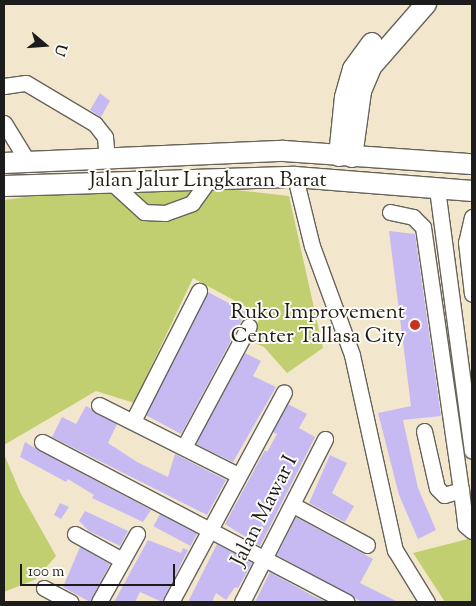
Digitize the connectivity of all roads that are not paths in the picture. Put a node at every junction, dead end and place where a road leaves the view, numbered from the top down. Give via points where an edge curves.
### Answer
1 (406, 4) edge
2 (426, 4) edge
3 (4, 86) edge
4 (4, 123) edge
5 (346, 157) junction
6 (107, 158) junction
7 (28, 162) junction
8 (4, 164) edge
9 (472, 164) edge
10 (295, 177) junction
11 (210, 178) junction
12 (110, 181) junction
13 (4, 186) edge
14 (437, 189) junction
15 (472, 191) edge
16 (390, 212) dead end
17 (471, 226) edge
18 (443, 233) junction
19 (450, 287) junction
20 (432, 288) junction
21 (199, 291) dead end
22 (472, 294) edge
23 (249, 326) dead end
24 (457, 339) junction
25 (440, 341) junction
26 (464, 388) junction
27 (447, 390) junction
28 (284, 392) dead end
29 (99, 405) dead end
30 (133, 421) junction
31 (424, 431) dead end
32 (325, 439) dead end
33 (42, 442) dead end
34 (455, 444) junction
35 (184, 446) junction
36 (472, 447) edge
37 (238, 476) junction
38 (461, 490) junction
39 (293, 505) junction
40 (468, 506) edge
41 (209, 529) junction
42 (472, 531) edge
43 (75, 534) dead end
44 (138, 534) dead end
45 (367, 545) dead end
46 (264, 559) junction
47 (122, 560) junction
48 (44, 588) dead end
49 (70, 602) edge
50 (99, 602) edge
51 (170, 602) edge
52 (242, 602) edge
53 (347, 602) edge
54 (427, 602) edge

1 - 5 main road via 353,69 345,97
2 - 5 main road via 370,67
3 - 6 street via 26,84 94,124 105,137
4 - 7 street
5 - 6 main road, Jalan Jalur Lingkaran Barat via 284,151
5 - 9 main road, Jalan Jalur Lingkaran Barat
6 - 7 main road, Jalan Jalur Lingkaran Barat
7 - 8 main road, Jalan Jalur Lingkaran Barat
10 - 11 main road, Jalan Jalur Lingkaran Barat
10 - 14 main road, Jalan Jalur Lingkaran Barat
10 - 54 street via 312,246 352,355 395,550
11 - 12 main road, Jalan Jalur Lingkaran Barat
11 - 12 street via 192,204 165,213 144,212
12 - 13 main road, Jalan Jalur Lingkaran Barat
14 - 15 main road, Jalan Jalur Lingkaran Barat
14 - 18 street
16 - 20 street via 413,217 423,227
17 - 18 street
17 - 22 street
18 - 19 street
19 - 20 street
19 - 24 street
20 - 25 street
21 - 30 street
23 - 35 street
24 - 25 street
24 - 26 street
25 - 27 street
26 - 27 street
26 - 36 street
27 - 34 street
28 - 37 street
29 - 30 street
30 - 35 street
31 - 38 street via 437,488 444,495
32 - 39 street, Jalan Mawar I
33 - 41 street
34 - 36 street
34 - 38 street
35 - 37 street
37 - 41 street
38 - 40 street
39 - 45 street
39 - 46 street, Jalan Mawar I
40 - 42 street via 465,525
41 - 46 street
41 - 51 street
43 - 47 street
44 - 47 street
46 - 52 street, Jalan Mawar I
46 - 53 street
47 - 50 street
48 - 49 street

